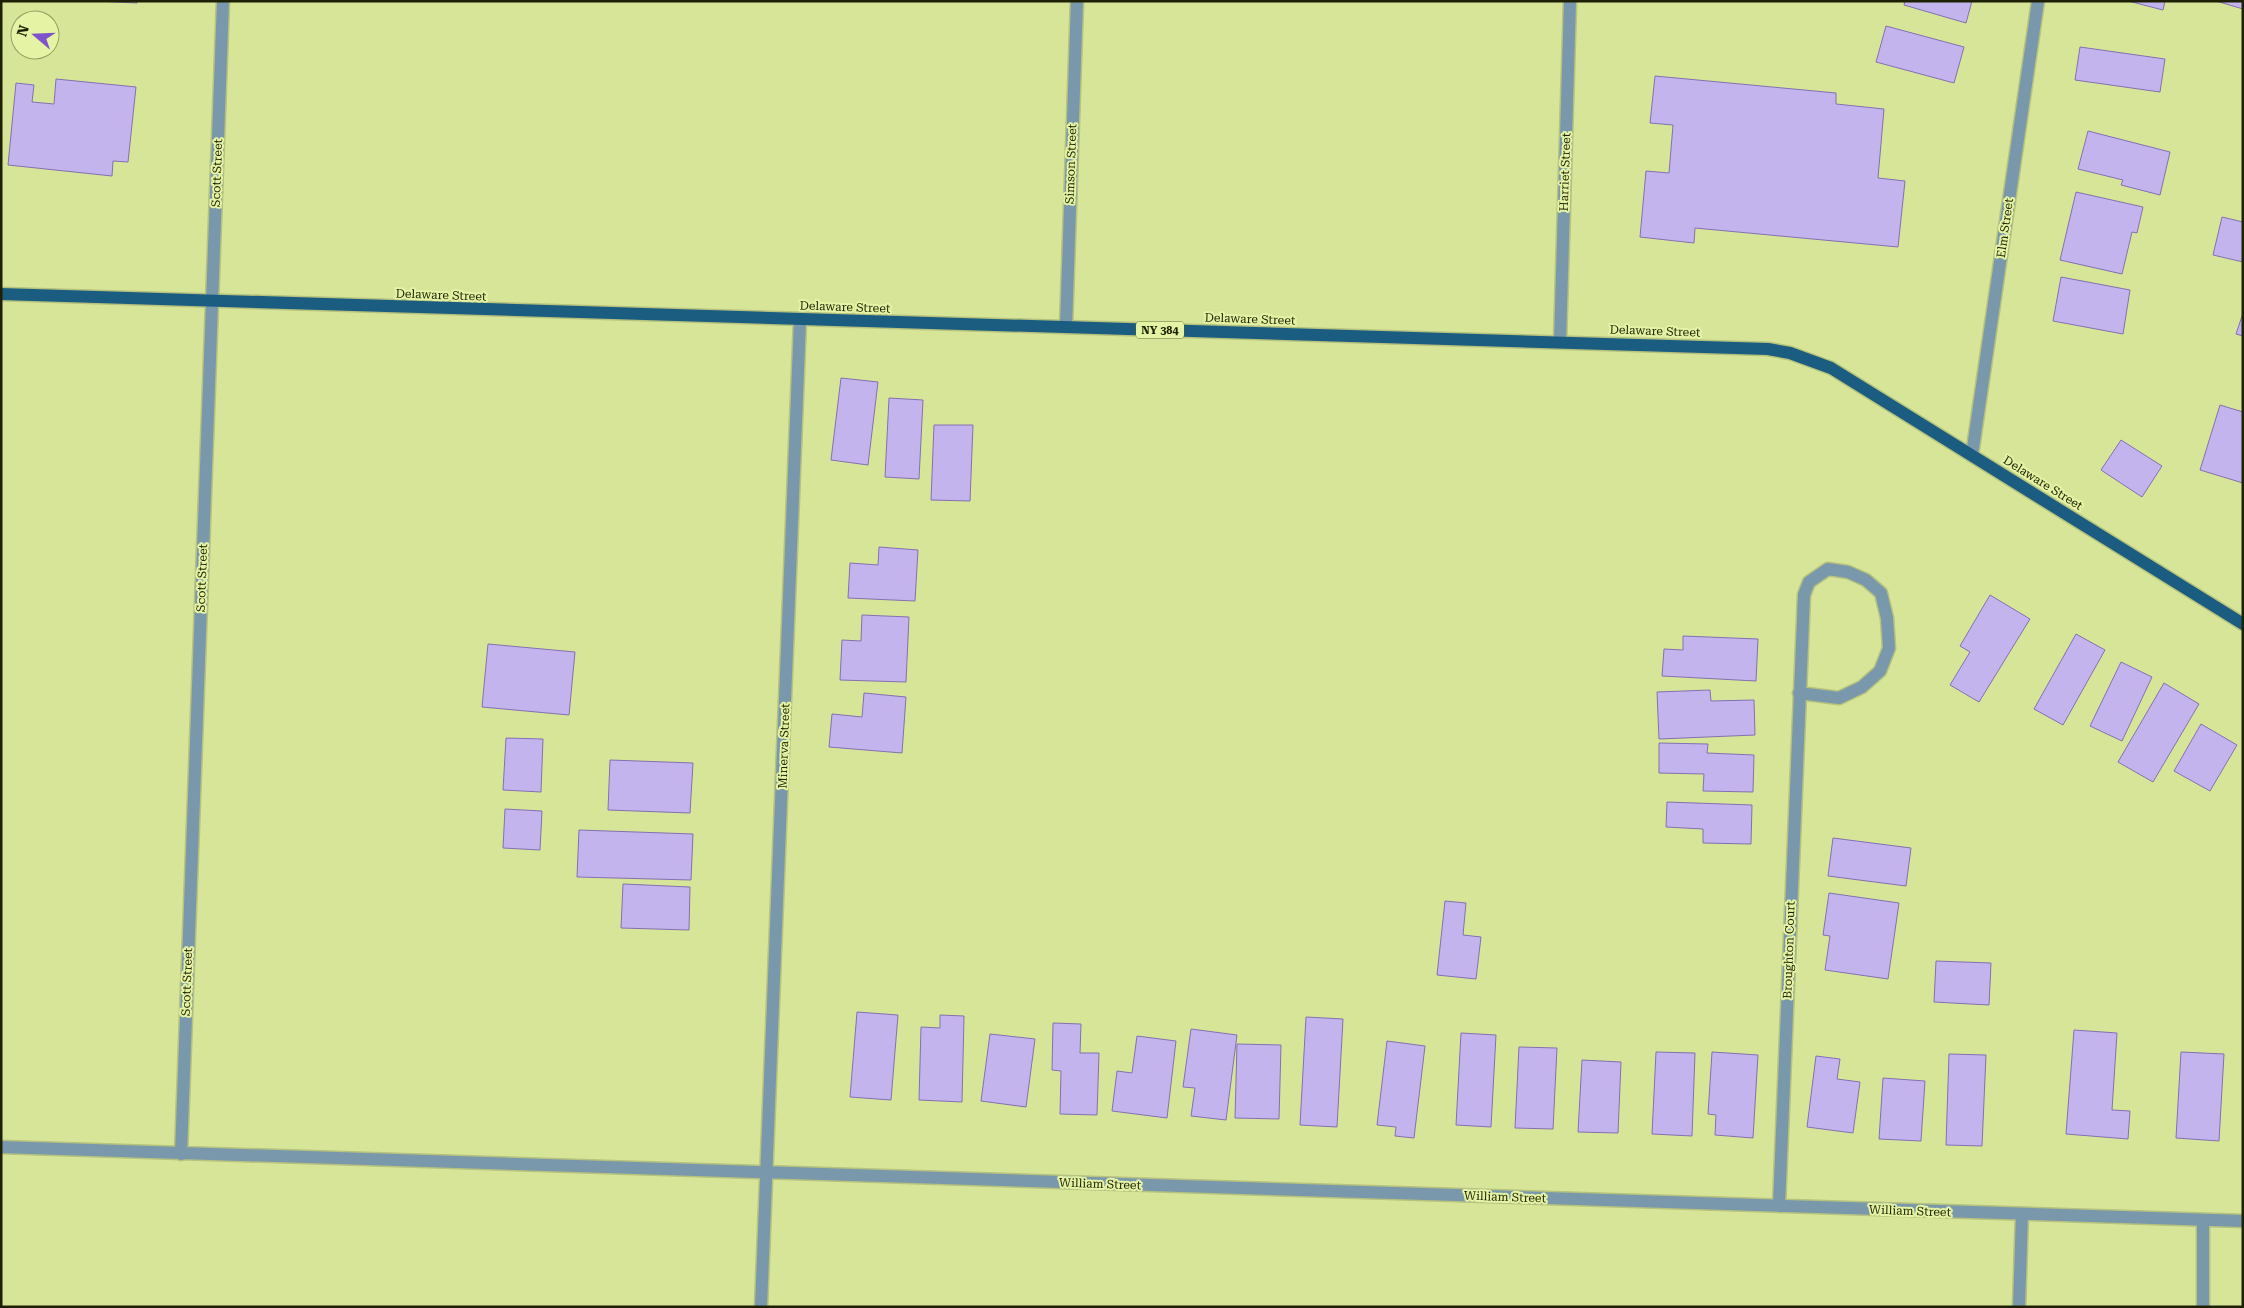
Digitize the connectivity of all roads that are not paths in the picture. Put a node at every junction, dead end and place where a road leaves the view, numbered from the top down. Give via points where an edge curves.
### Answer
1 (223, 1) edge
2 (1077, 1) edge
3 (1570, 1) edge
4 (2038, 1) edge
5 (1, 294) edge
6 (212, 301) junction
7 (800, 320) junction
8 (1066, 328) junction
9 (1560, 342) junction
10 (1972, 455) junction
11 (2243, 624) edge
12 (1799, 693) junction
13 (1, 1147) edge
14 (181, 1154) junction
15 (768, 1173) junction
16 (1779, 1206) junction
17 (2022, 1214) junction
18 (2203, 1220) junction
19 (2243, 1221) edge
20 (761, 1307) edge
21 (2019, 1307) edge
22 (2203, 1307) edge

1 - 6 street, Scott Street
2 - 8 street, Simson Street
3 - 9 street, Harriet Street
4 - 10 street, Elm Street
5 - 6 main road, Delaware Street / NY 384
6 - 7 main road, Delaware Street / NY 384
6 - 14 street, Scott Street
7 - 8 main road, Delaware Street / NY 384
7 - 15 street, Minerva Street
8 - 9 main road, Delaware Street / NY 384
9 - 10 main road, Delaware Street / NY 384 via 1768,349 1790,353 1831,368
10 - 11 main road, Delaware Street / NY 384
12 - 12 street, Broughton Court via 1839,698 1862,687 1880,671 1889,648 1887,618 1881,593 1866,580 1848,572 1828,569 1809,582 1804,595
12 - 16 street, Broughton Court
13 - 14 street, William Street
14 - 15 street, William Street
15 - 16 street, William Street
15 - 20 street, Minerva Street
16 - 17 street, William Street
17 - 18 street, William Street
17 - 21 street
18 - 19 street, William Street
18 - 22 street

